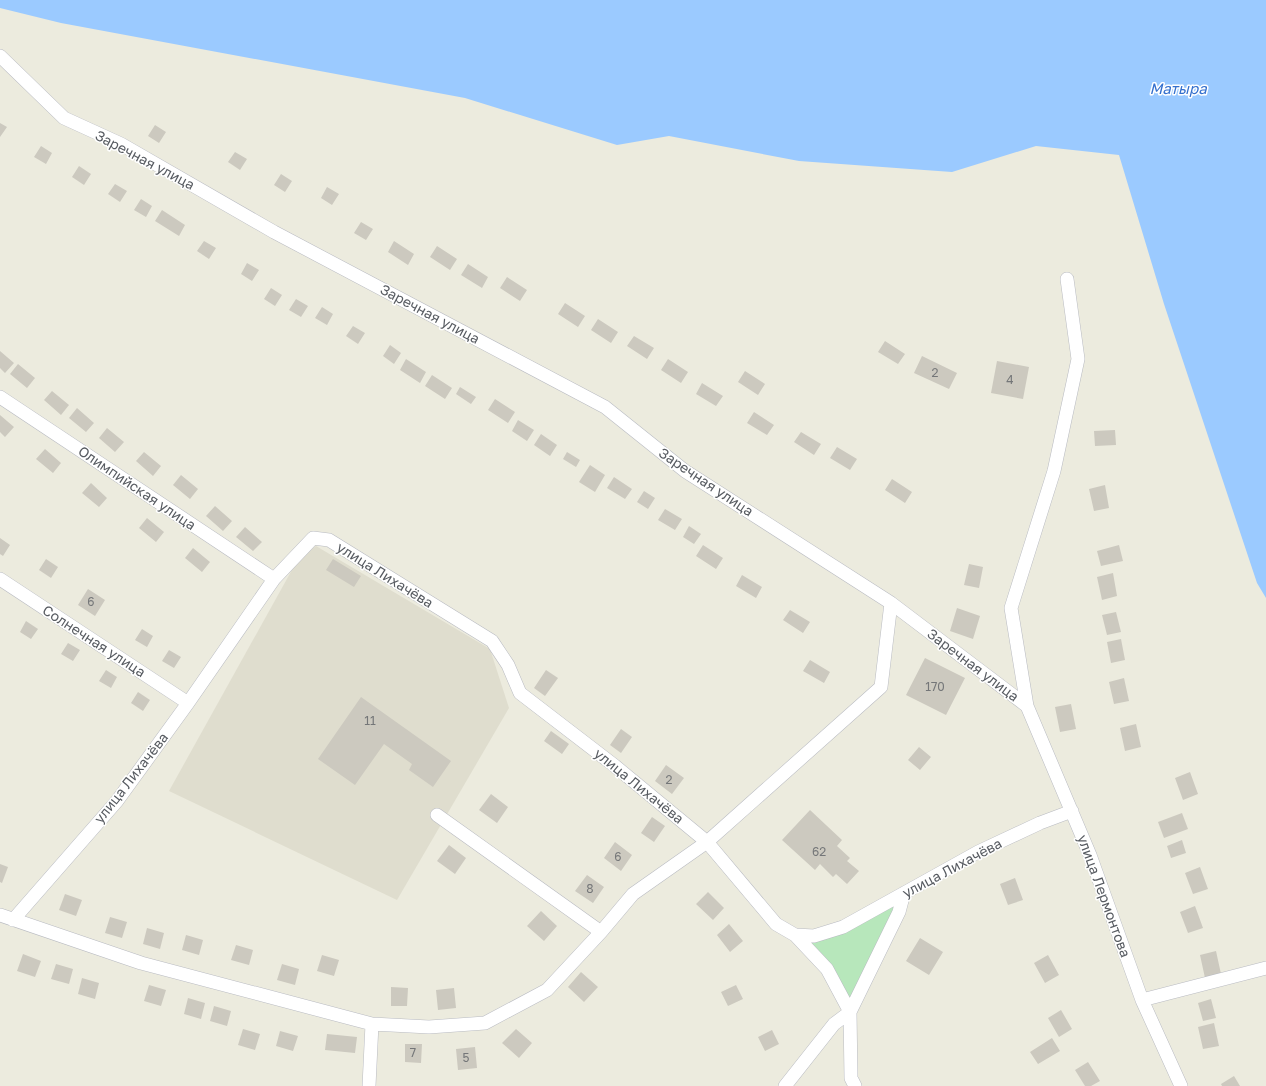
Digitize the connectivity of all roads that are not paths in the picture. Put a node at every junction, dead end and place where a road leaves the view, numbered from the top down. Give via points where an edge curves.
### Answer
1 (0, 56) edge
2 (1067, 279) dead end
3 (0, 397) edge
4 (0, 579) edge
5 (274, 579) junction
6 (891, 603) junction
7 (188, 703) junction
8 (1027, 706) junction
9 (1072, 812) junction
10 (437, 815) dead end
11 (708, 842) junction
12 (904, 893) junction
13 (0, 915) edge
14 (12, 920) junction
15 (601, 932) junction
16 (795, 935) junction
17 (1266, 968) edge
18 (1142, 1000) junction
19 (850, 1012) junction
20 (372, 1024) junction
21 (368, 1086) edge
22 (785, 1086) edge
23 (856, 1086) edge
24 (1180, 1086) edge

1 - 6 street, Заречная улица via 64,118 121,144 274,232 605,407 685,471
2 - 8 street, Заречная улица via 1078,359 1054,471 1011,608
3 - 5 street, Олимпийская улица
4 - 7 street, Солнечная улица
5 - 7 street, улица Лихачёва
5 - 11 street, улица Лихачёва via 313,538 329,540 492,641 508,665 520,693
6 - 8 street, Заречная улица
6 - 11 street via 881,688
7 - 14 street, улица Лихачёва via 117,801
8 - 9 street, улица Лермонтова
9 - 12 street, улица Лихачёва via 1040,823 978,852
9 - 18 street, улица Лермонтова
10 - 15 street
11 - 15 street via 633,894
11 - 16 street, улица Лихачёва via 776,924
12 - 16 street, улица Лихачёва via 843,927 814,936
12 - 19 street via 899,912
13 - 14 street
14 - 20 street via 141,963
15 - 20 street via 547,990 485,1023 429,1027
16 - 19 street via 827,969
17 - 18 street
18 - 24 street, улица Лермонтова
19 - 22 street via 834,1024
19 - 23 street via 852,1078
20 - 21 street

